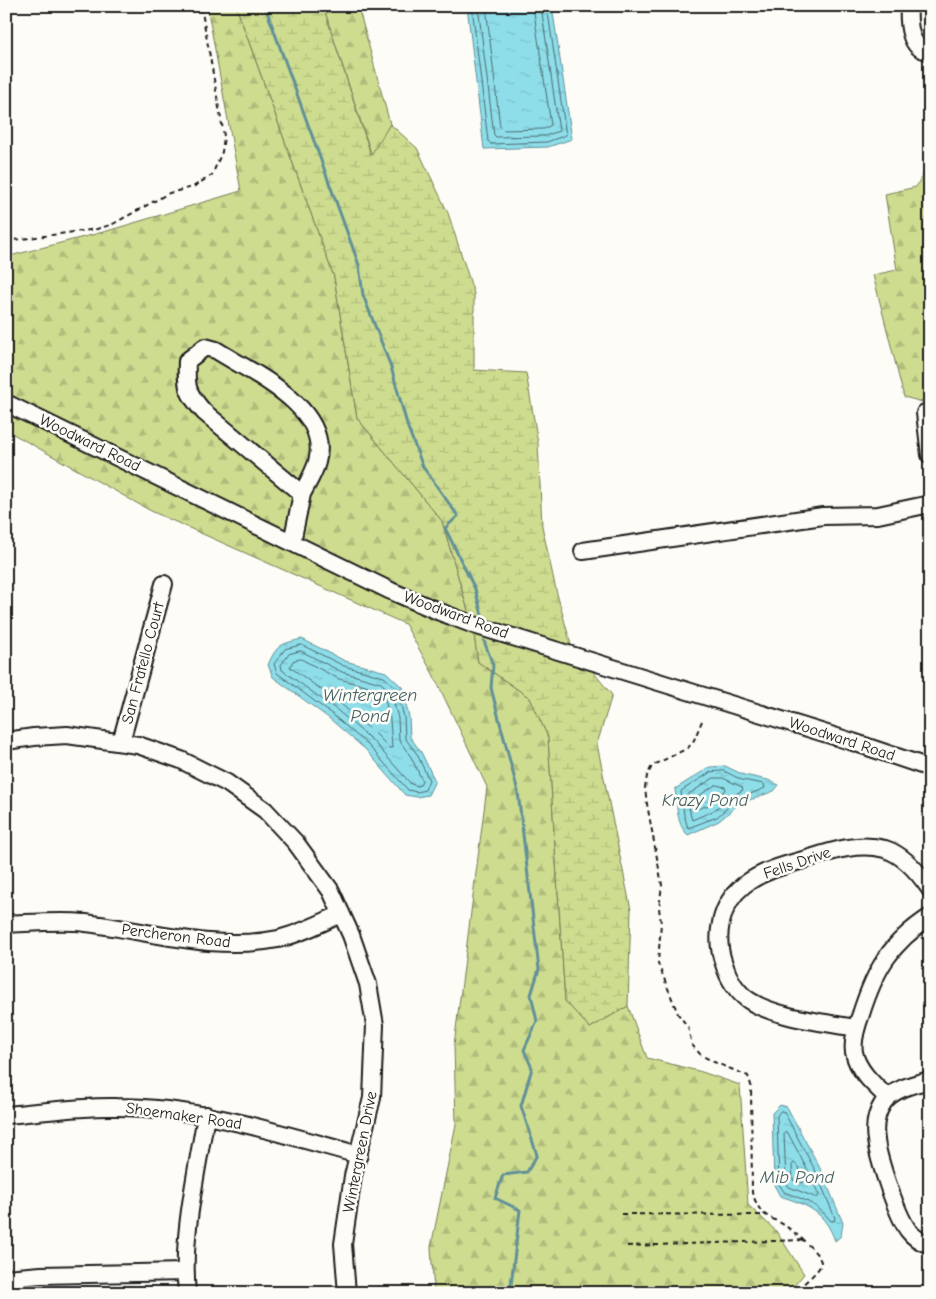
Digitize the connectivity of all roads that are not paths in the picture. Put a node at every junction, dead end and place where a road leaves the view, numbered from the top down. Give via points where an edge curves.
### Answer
1 (910, 6) edge
2 (930, 51) edge
3 (6, 403) edge
4 (930, 412) edge
5 (930, 455) edge
6 (302, 494) junction
7 (930, 504) edge
8 (292, 542) junction
9 (583, 551) dead end
10 (164, 584) dead end
11 (6, 741) edge
12 (121, 742) junction
13 (930, 768) edge
14 (930, 889) edge
15 (341, 914) junction
16 (930, 917) edge
17 (6, 924) edge
18 (856, 1028) junction
19 (930, 1080) edge
20 (887, 1097) junction
21 (206, 1115) junction
22 (6, 1116) edge
23 (359, 1155) junction
24 (930, 1245) edge
25 (185, 1272) junction
26 (6, 1278) edge
27 (187, 1293) edge
28 (347, 1293) edge

1 - 2 street via 910,30 914,44
3 - 8 street, Woodward Road
4 - 5 street via 925,413
6 - 6 street via 192,399 186,384 187,361 205,347 216,350 283,391 303,409 316,430 318,450 317,462
6 - 8 street
7 - 9 street via 878,515 823,516
8 - 13 street, Woodward Road via 391,591 466,622
10 - 12 street, San Fratello Court
11 - 12 street, Wintergreen Drive via 67,735
12 - 15 street, Wintergreen Drive via 181,760 227,783 265,810 311,861 331,891
14 - 18 street, Fells Drive via 914,868 887,850 857,846 829,852 755,878 743,886 724,912 718,934 720,954 730,980 748,1000 772,1011
15 - 17 street, Percheron Road via 279,938 232,944 85,923
15 - 23 street, Wintergreen Drive via 368,984 375,1025 372,1098
16 - 18 street via 901,938 878,968
18 - 20 street via 854,1051 860,1066 870,1082
19 - 20 street
20 - 24 street via 875,1125 878,1153 902,1221 916,1238
21 - 22 street, Shoemaker Road via 117,1107
21 - 23 street, Shoemaker Road
21 - 25 street via 187,1237
23 - 28 street, Wintergreen Drive via 343,1244
25 - 26 street
25 - 27 street

